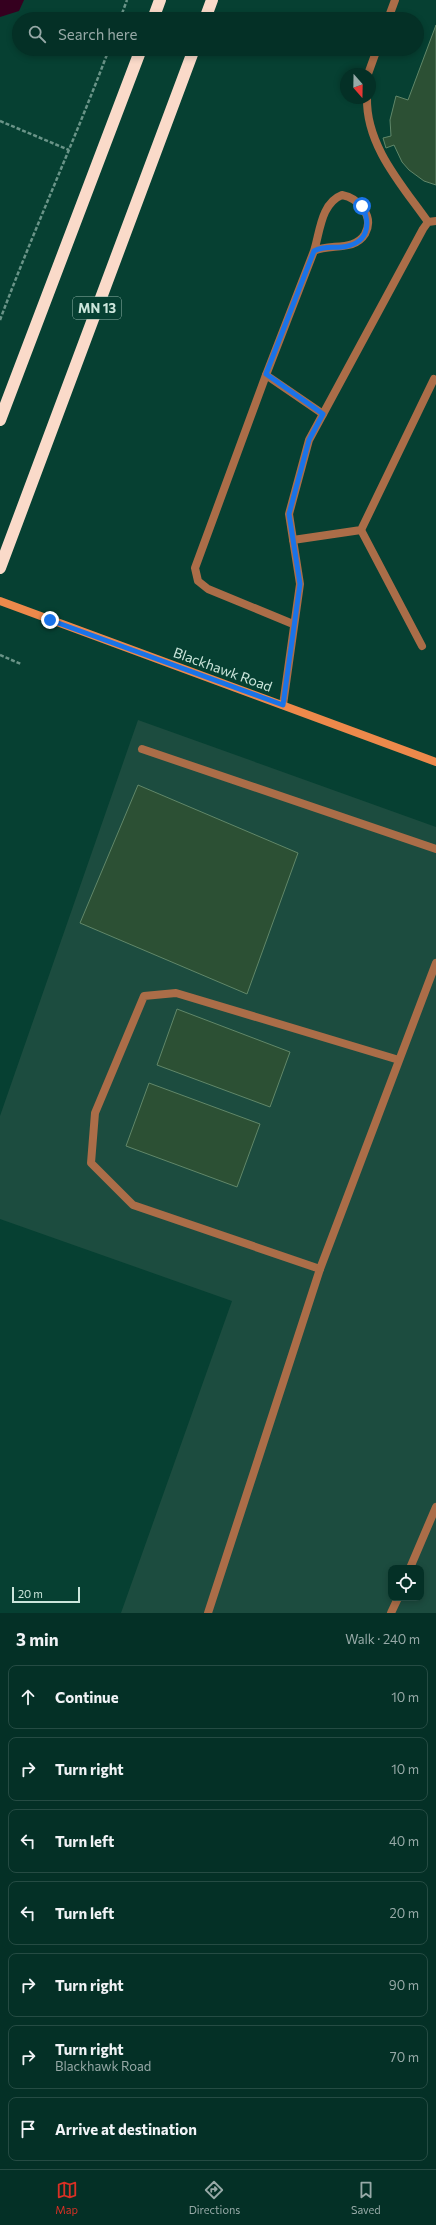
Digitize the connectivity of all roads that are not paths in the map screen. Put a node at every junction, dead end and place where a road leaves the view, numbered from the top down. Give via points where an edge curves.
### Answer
1 (160, 0) edge
2 (212, 0) edge
3 (395, 0) edge
4 (156, 12) edge
5 (208, 12) edge
6 (391, 12) edge
7 (138, 56) edge
8 (191, 56) edge
9 (374, 56) edge
10 (370, 68) edge
11 (368, 104) edge
12 (432, 222) edge
13 (314, 251) junction
14 (266, 374) junction
15 (434, 379) dead end
16 (323, 414) junction
17 (0, 420) edge
18 (361, 530) junction
19 (293, 540) junction
20 (0, 568) edge
21 (0, 602) edge
22 (293, 624) junction
23 (422, 646) dead end
24 (283, 705) junction
25 (142, 749) dead end
26 (436, 762) edge
27 (436, 849) edge
28 (436, 964) edge
29 (399, 1060) junction
30 (320, 1268) junction
31 (436, 1507) edge
32 (411, 1565) edge
33 (397, 1601) edge
34 (208, 1613) edge
35 (391, 1613) edge

1 - 4 highway
2 - 5 highway
3 - 6 lane
7 - 17 highway
8 - 20 highway, MN 13
9 - 10 lane
11 - 12 lane via 372,130 384,158
12 - 16 lane via 382,301
13 - 13 lane via 330,202 342,195 349,196 362,206 368,219 365,234 359,240 343,247
13 - 14 lane
14 - 16 lane
14 - 22 lane via 195,568 195,575 208,589
15 - 18 lane
16 - 19 lane via 309,440 289,514
18 - 19 lane
18 - 23 lane
19 - 22 lane via 300,584
21 - 24 street, Blackhawk Road
22 - 24 lane
24 - 26 street, Blackhawk Road
25 - 27 lane
28 - 29 lane
29 - 30 lane
29 - 30 lane via 176,993 144,996 95,1113 91,1163 133,1205
30 - 34 lane
31 - 32 lane
33 - 35 lane

